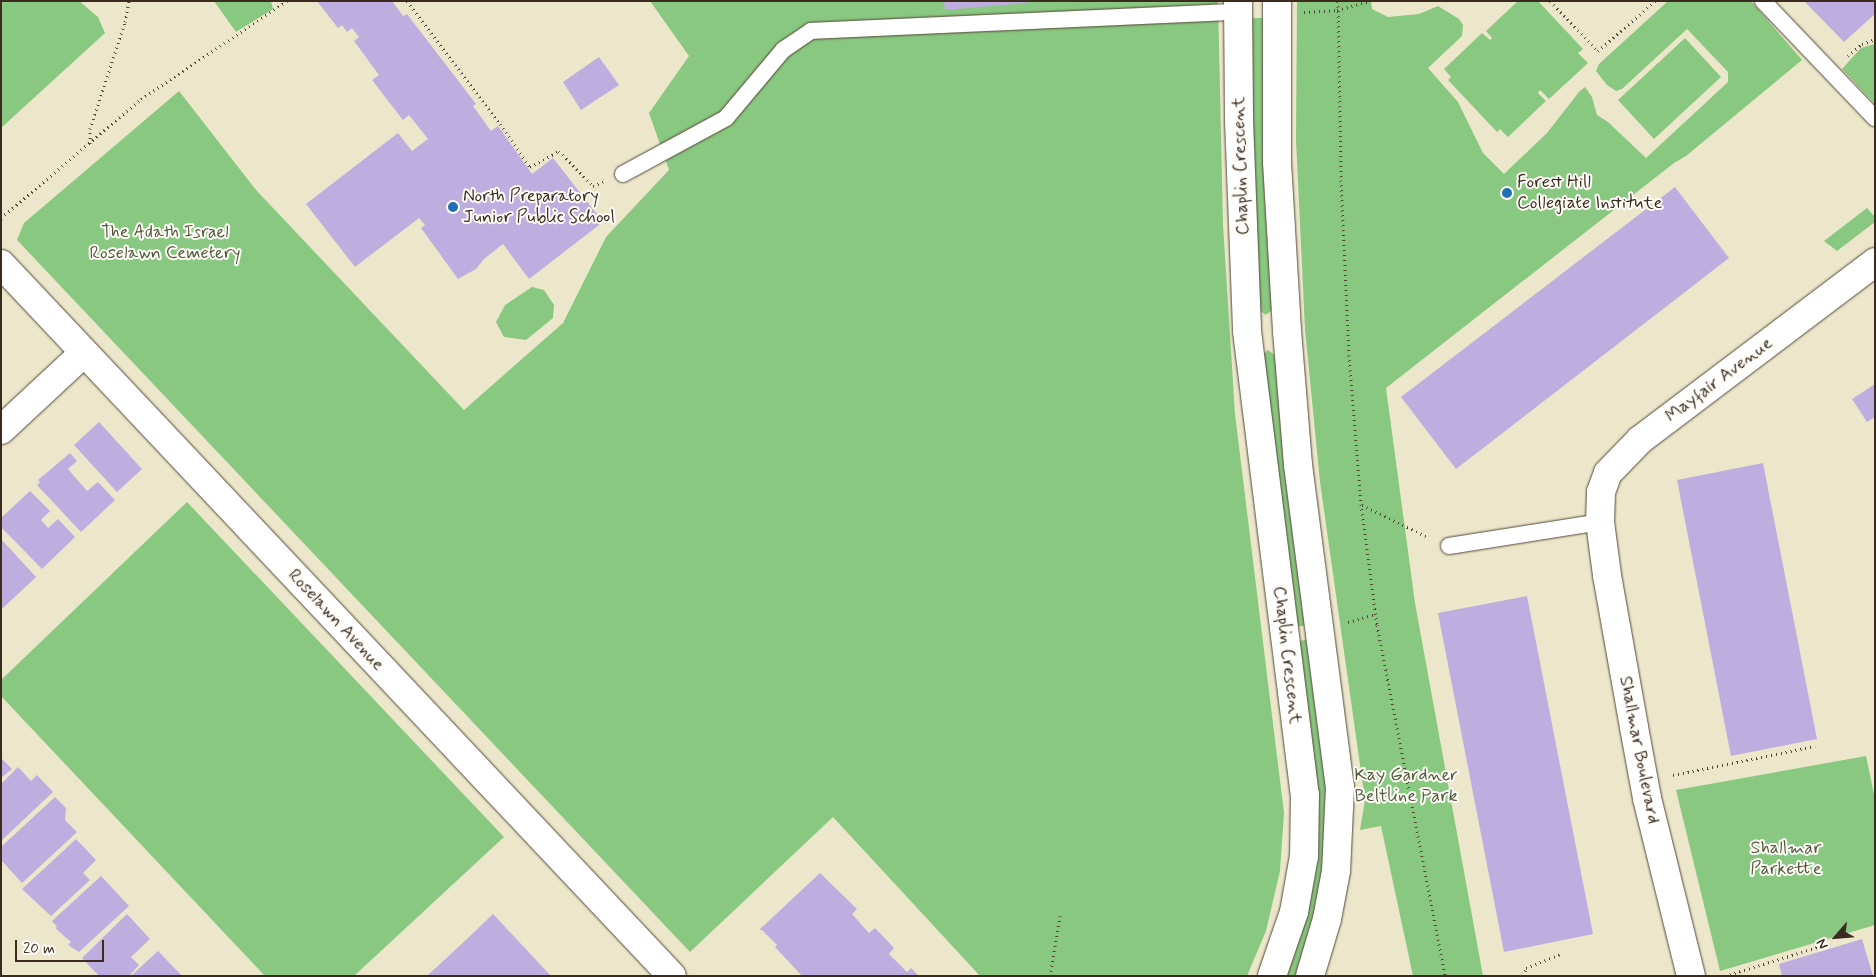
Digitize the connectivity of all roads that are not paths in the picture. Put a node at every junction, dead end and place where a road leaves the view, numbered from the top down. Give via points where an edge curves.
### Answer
1 (1276, 1) edge
2 (1763, 1) edge
3 (1230, 6) edge
4 (1875, 118) edge
5 (623, 174) road end
6 (1875, 262) edge
7 (1, 264) edge
8 (1247, 331) junction
9 (1287, 331) junction
10 (84, 353) junction
11 (1, 430) edge
12 (1600, 522) junction
13 (1449, 546) road end
14 (672, 976) edge
15 (1272, 976) edge
16 (1310, 976) edge
17 (1691, 976) edge

1 - 9 street, Chaplin Crescent via 1277,162
2 - 4 lane
3 - 5 lane via 811,31 782,50 726,118
3 - 8 street, Chaplin Crescent via 1239,120
6 - 12 street, Mayfair Avenue via 1625,454 1608,473 1602,492
7 - 10 street, Roselawn Avenue
8 - 9 street
8 - 15 street, Chaplin Crescent via 1305,795 1304,856 1294,912
9 - 16 street, Chaplin Crescent via 1298,465 1340,787 1336,871
10 - 11 street
10 - 14 street, Roselawn Avenue
12 - 13 lane
12 - 17 street, Shallmar Boulevard via 1647,798

